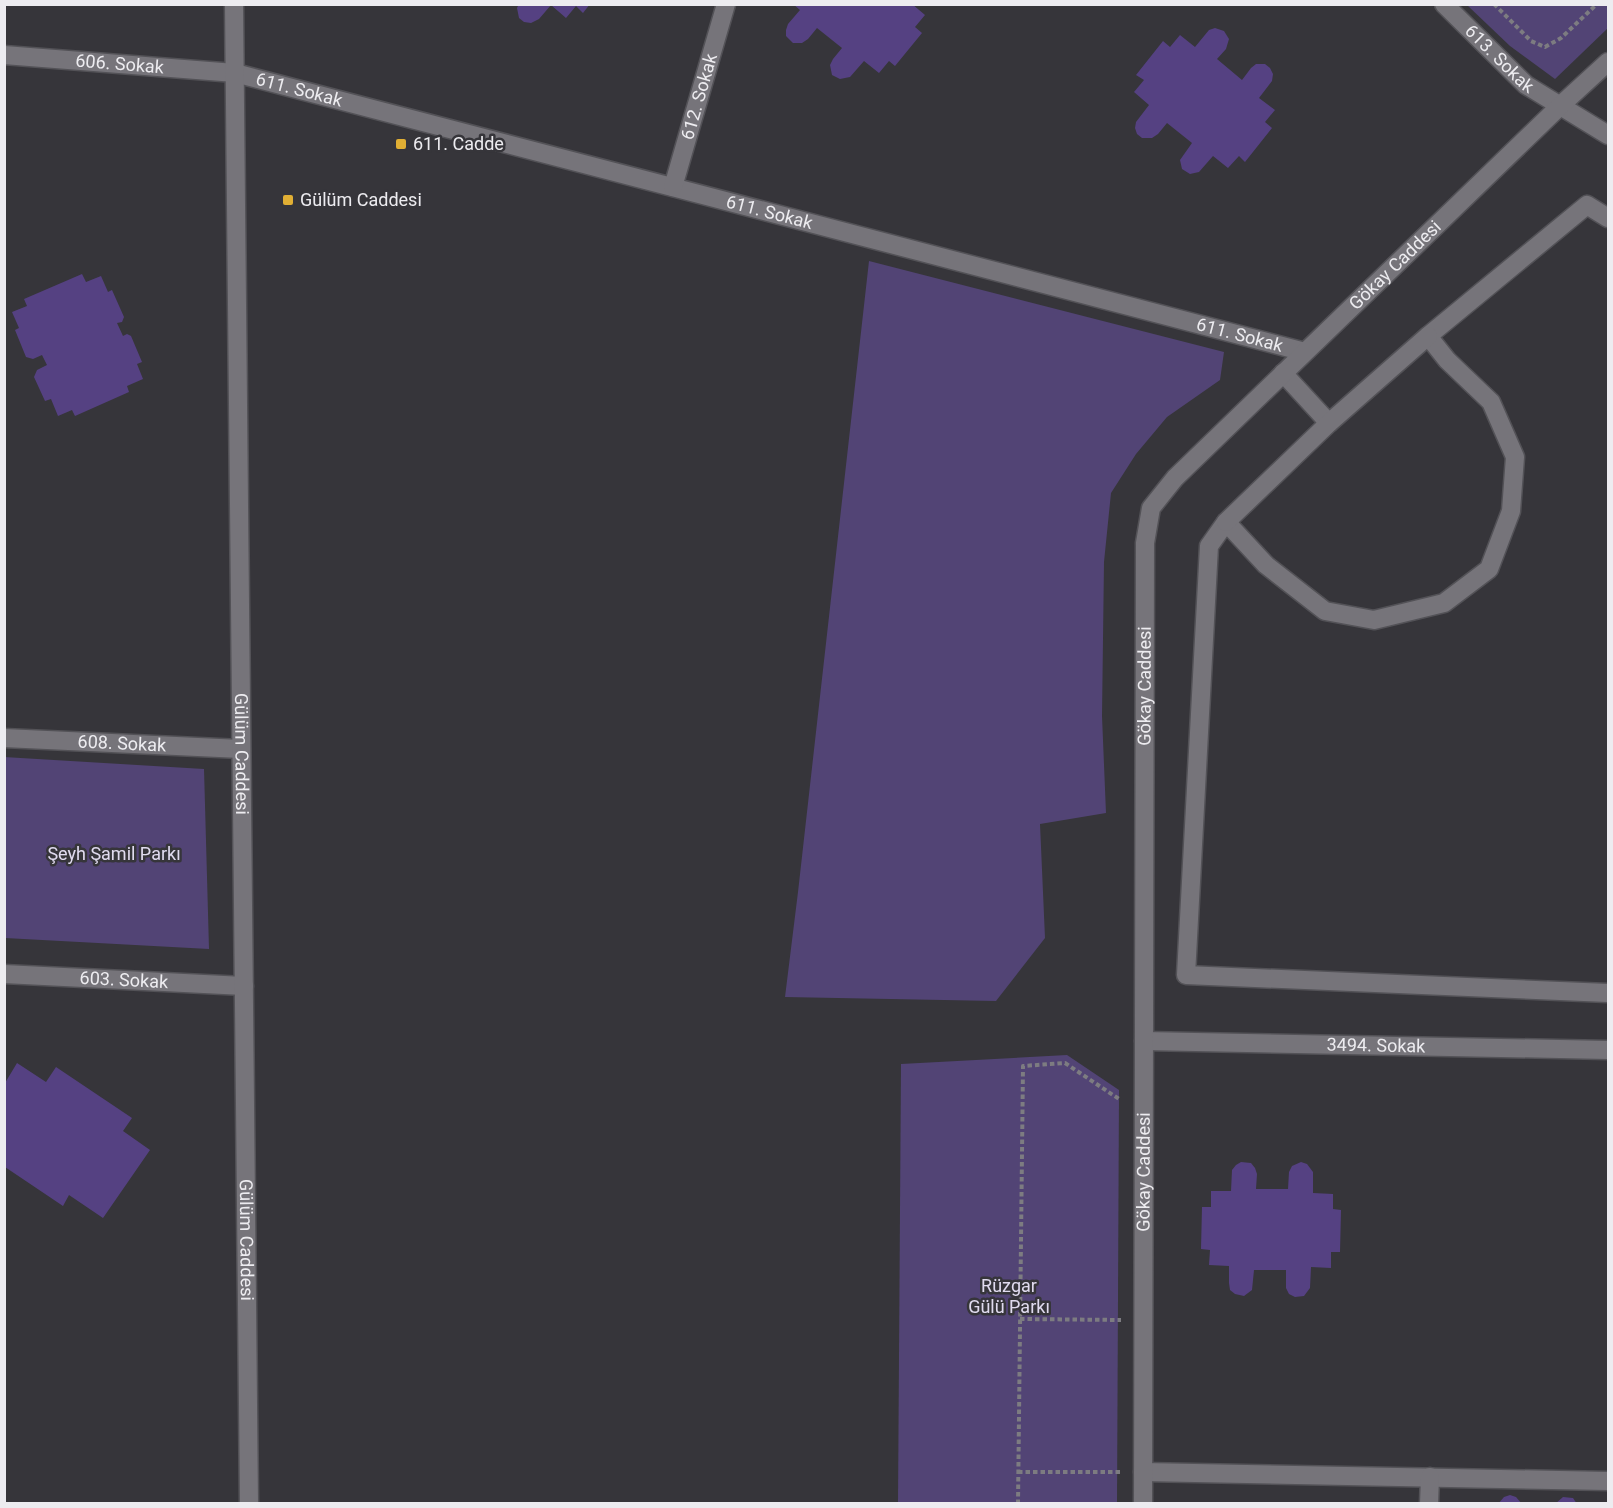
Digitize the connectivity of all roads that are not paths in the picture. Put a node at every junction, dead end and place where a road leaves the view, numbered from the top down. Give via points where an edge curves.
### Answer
1 (234, 4) edge
2 (726, 4) edge
3 (1444, 4) edge
4 (4, 55) edge
5 (1608, 62) edge
6 (235, 73) junction
7 (1561, 105) junction
8 (1608, 135) edge
9 (673, 187) junction
10 (1608, 218) edge
11 (1428, 336) junction
12 (1305, 352) junction
13 (1283, 374) junction
14 (1329, 423) junction
15 (1226, 522) junction
16 (4, 738) edge
17 (241, 749) junction
18 (4, 974) edge
19 (244, 986) junction
20 (1608, 993) edge
21 (1144, 1041) junction
22 (1608, 1050) edge
23 (1143, 1472) junction
24 (1430, 1478) junction
25 (1608, 1481) edge
26 (249, 1503) edge
27 (1143, 1503) edge
28 (1429, 1503) edge

1 - 6 street, Gülüm Caddesi
2 - 9 street, 612. Sokak
3 - 7 street, 613. Sokak via 1526,85
4 - 6 street, 606. Sokak
5 - 7 street, Gökay Caddesi
6 - 9 street, 611. Sokak
6 - 17 street, Gülüm Caddesi
7 - 8 street, 613. Sokak
7 - 12 street, Gökay Caddesi
9 - 12 street, 611. Sokak
10 - 11 street via 1587,205
11 - 14 street
11 - 15 street via 1491,402 1515,457 1511,511 1489,569 1444,603 1374,620 1324,611 1266,565
12 - 13 street, Gökay Caddesi
13 - 14 street
13 - 21 street, Gökay Caddesi via 1175,478 1151,508 1145,543
14 - 15 street
15 - 20 street via 1209,546 1186,975
16 - 17 street, 608. Sokak
17 - 19 street, Gülüm Caddesi
18 - 19 street, 603. Sokak
19 - 26 street, Gülüm Caddesi
21 - 22 street, 3494. Sokak
21 - 23 street, Gökay Caddesi
23 - 24 street
23 - 27 street, Gökay Caddesi
24 - 25 street
24 - 28 street

